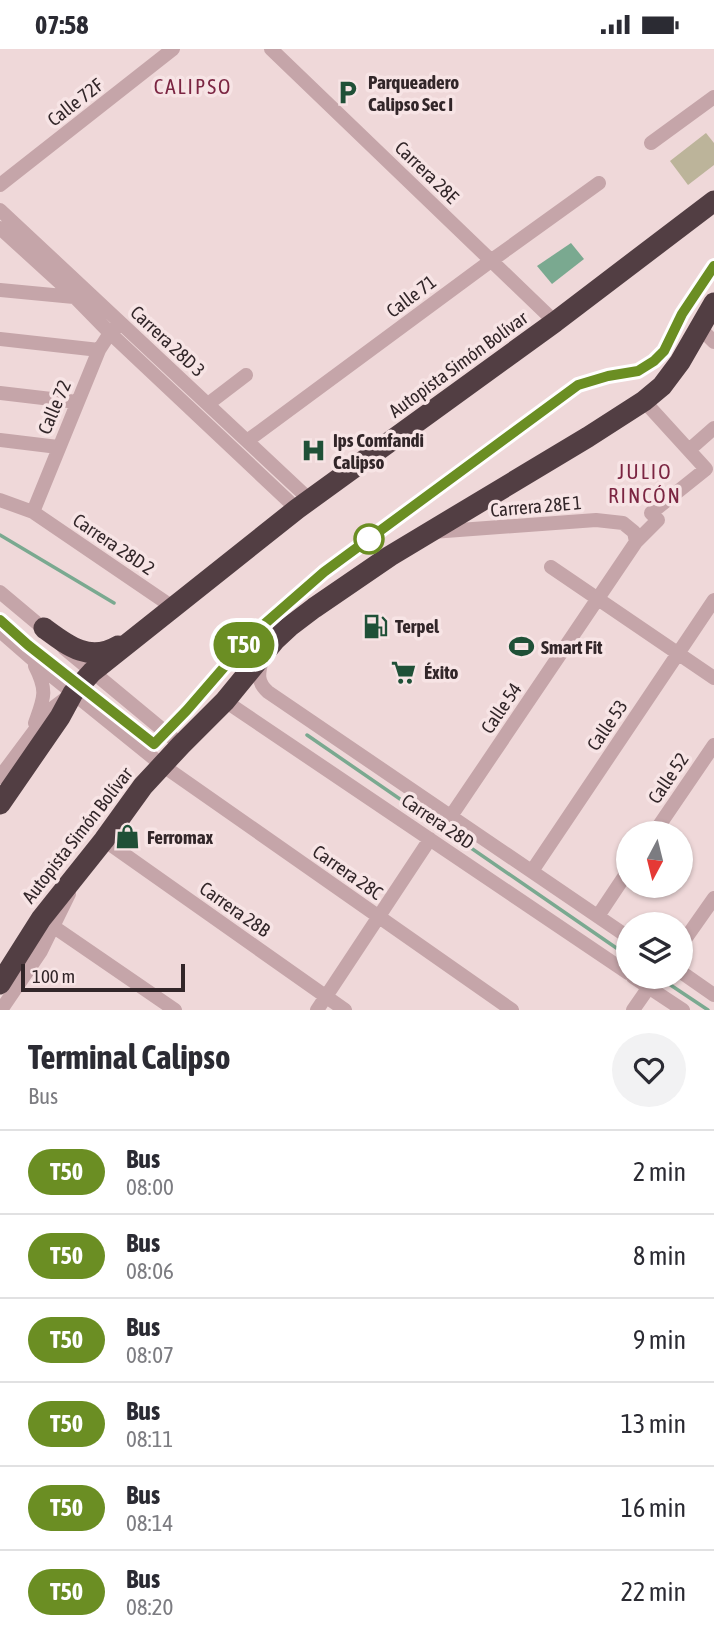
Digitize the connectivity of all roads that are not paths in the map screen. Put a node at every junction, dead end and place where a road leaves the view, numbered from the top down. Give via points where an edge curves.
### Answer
1 (173, 49) edge
2 (272, 49) edge
3 (714, 97) edge
4 (651, 143) dead end
5 (599, 183) dead end
6 (0, 185) edge
7 (714, 201) edge
8 (0, 210) edge
9 (2, 231) edge
10 (492, 260) junction
11 (72, 289) junction
12 (0, 290) edge
13 (714, 303) edge
14 (555, 322) junction
15 (699, 327) junction
16 (115, 328) junction
17 (0, 339) edge
18 (714, 342) edge
19 (99, 350) junction
20 (247, 375) dead end
21 (0, 393) edge
22 (644, 401) junction
23 (77, 402) junction
24 (208, 404) junction
25 (714, 428) edge
26 (0, 440) edge
27 (247, 441) junction
28 (58, 447) junction
29 (689, 450) junction
30 (0, 500) edge
31 (304, 505) junction
32 (33, 512) junction
33 (427, 533) junction
34 (636, 542) junction
35 (551, 567) dead end
36 (0, 592) edge
37 (598, 599) junction
38 (714, 600) edge
39 (174, 608) junction
40 (44, 628) junction
41 (0, 631) edge
42 (141, 632) junction
43 (23, 652) junction
44 (264, 652) junction
45 (678, 653) junction
46 (92, 672) junction
47 (714, 678) edge
48 (72, 693) junction
49 (225, 701) junction
50 (32, 733) junction
51 (181, 745) junction
52 (714, 745) edge
53 (162, 765) junction
54 (3, 767) edge
55 (0, 804) edge
56 (451, 816) junction
57 (662, 821) edge
58 (430, 839) junction
59 (104, 840) junction
60 (81, 868) junction
61 (532, 871) junction
62 (616, 889) edge
63 (714, 898) edge
64 (379, 916) junction
65 (598, 916) junction
66 (54, 927) junction
67 (693, 928) edge
68 (616, 929) edge
69 (616, 965) edge
70 (693, 980) edge
71 (0, 985) edge
72 (649, 989) edge
73 (660, 989) edge
74 (714, 995) edge
75 (326, 996) junction
76 (1, 1010) edge
77 (175, 1010) edge
78 (317, 1010) edge
79 (345, 1010) edge
80 (512, 1010) edge
81 (633, 1010) edge
82 (683, 1010) edge

1 - 6 street, Calle 72F
2 - 10 street, Carrera 28E
3 - 4 street
5 - 10 street, Calle 71
7 - 14 highway, Autopista Simón Bolívar
8 - 11 street, Carrera 28D 3
9 - 11 street, Carrera 28D 3
10 - 14 street, Carrera 28E
10 - 27 street, Calle 71
11 - 12 street
11 - 16 street, Carrera 28D 3
13 - 15 highway, Autopista Simón Bolívar
14 - 31 highway, Autopista Simón Bolívar
15 - 18 street
15 - 22 highway, Autopista Simón Bolívar via 674,370
16 - 19 street, Calle 72
16 - 24 street, Carrera 28D 3
16 - 31 street, Carrera 28D 3
17 - 19 street
19 - 23 street, Calle 72
20 - 24 street
21 - 23 street
22 - 29 street
22 - 33 highway, Autopista Simón Bolívar
23 - 28 street, Calle 72
24 - 27 street, Carrera 28D 3
25 - 29 street
26 - 28 street
27 - 31 street, Carrera 28D 3
28 - 32 street, Calle 72
29 - 34 street, Calle 54 via 706,468 651,513 658,520
30 - 32 street, Carrera 28D 2
31 - 39 highway, Autopista Simón Bolívar
32 - 39 street, Carrera 28D 2
33 - 34 street, Carrera 28E 1 via 596,520 624,523 634,532
33 - 44 highway, Autopista Simón Bolívar via 314,608
34 - 37 street, Calle 54
35 - 37 street
36 - 40 street
37 - 45 street
37 - 56 street, Calle 54
38 - 45 street, Calle 53
39 - 42 highway, Autopista Simón Bolívar
40 - 42 highway via 68,647 94,652 111,650
40 - 46 street
41 - 43 street
42 - 46 highway, Autopista Simón Bolívar
43 - 48 street
43 - 50 street via 42,679 44,694
44 - 49 highway, Autopista Simón Bolívar
44 - 56 street, Carrera 28D via 258,675 264,688
45 - 47 street
45 - 61 street, Calle 53
46 - 48 highway, Autopista Simón Bolívar
46 - 51 street
48 - 50 street via 50,710
48 - 53 street
48 - 55 highway, Autopista Simón Bolívar
49 - 51 highway, Autopista Simón Bolívar
49 - 58 street, Carrera 28D
50 - 54 street
51 - 53 highway, Autopista Simón Bolívar
52 - 57 street, Calle 52
53 - 59 highway, Autopista Simón Bolívar
53 - 64 street, Carrera 28C
56 - 61 street, Carrera 28D
58 - 64 street
58 - 69 street, Carrera 28D
59 - 60 highway, Autopista Simón Bolívar
59 - 75 street, Carrera 28B
60 - 66 street
60 - 71 highway, Autopista Simón Bolívar via 41,919
61 - 65 street, Carrera 28D
62 - 65 street
63 - 67 street
64 - 75 street
64 - 80 street, Carrera 28C
65 - 68 street, Carrera 28D
66 - 76 street
66 - 77 street
70 - 74 street
72 - 81 street
73 - 82 street
75 - 78 street
75 - 79 street, Carrera 28B

